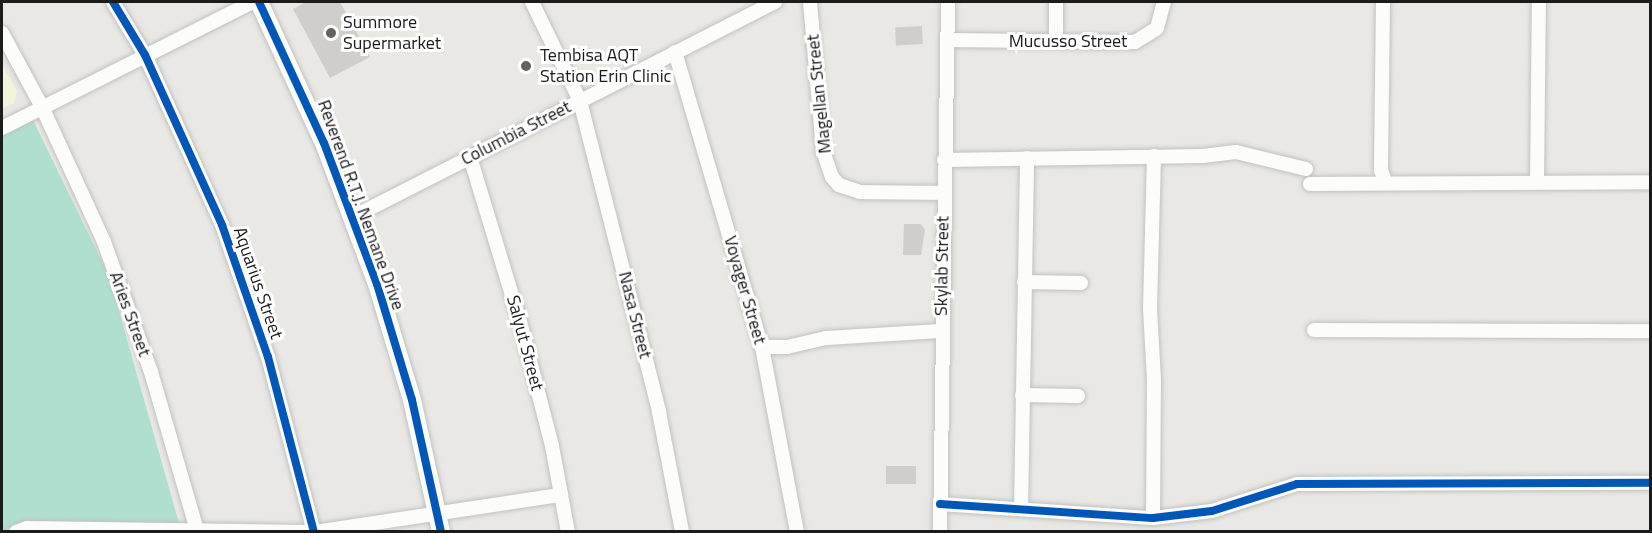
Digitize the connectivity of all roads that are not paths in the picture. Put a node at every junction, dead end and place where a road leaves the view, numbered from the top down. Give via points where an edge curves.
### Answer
1 (113, 2) edge
2 (252, 2) edge
3 (259, 2) edge
4 (532, 2) edge
5 (775, 2) edge
6 (810, 2) edge
7 (948, 2) edge
8 (1056, 2) edge
9 (1164, 2) edge
10 (1383, 2) edge
11 (1539, 2) edge
12 (2, 33) edge
13 (947, 40) junction
14 (1056, 41) junction
15 (675, 52) junction
16 (145, 55) junction
17 (580, 101) junction
18 (42, 107) junction
19 (2, 128) edge
20 (1154, 156) junction
21 (470, 157) junction
22 (1027, 158) junction
23 (944, 160) junction
24 (1306, 169) dead end
25 (1385, 182) junction
26 (1537, 182) junction
27 (1650, 182) edge
28 (1310, 184) dead end
29 (944, 193) junction
30 (353, 217) junction
31 (1024, 282) junction
32 (1081, 283) dead end
33 (1314, 330) dead end
34 (941, 331) junction
35 (1650, 331) edge
36 (762, 347) junction
37 (1022, 395) junction
38 (1078, 396) dead end
39 (1650, 483) edge
40 (561, 495) junction
41 (940, 504) junction
42 (1021, 509) junction
43 (1153, 518) junction
44 (440, 524) edge
45 (197, 530) junction
46 (16, 531) edge
47 (308, 531) edge
48 (314, 531) edge
49 (568, 531) edge
50 (682, 531) edge
51 (797, 531) edge
52 (940, 531) edge

1 - 16 street, Aquarius Street
2 - 16 street
3 - 30 street, Reverend R.T.J. Nemane Drive via 309,106
4 - 17 street, Nasa Street
5 - 15 street, Columbia Street
6 - 29 street, Magellan Street via 823,151 832,177 839,185 860,192
7 - 13 street, Skylab Street
8 - 14 street
9 - 14 street, Mucusso Street via 1161,22 1144,40
10 - 25 street via 1381,170
11 - 26 street
12 - 18 street, Aries Street
13 - 14 street, Mucusso Street
13 - 23 street, Skylab Street
15 - 17 street, Columbia Street
15 - 36 street, Voyager Street
16 - 18 street
16 - 48 street, Aquarius Street via 200,174 252,305
17 - 21 street, Columbia Street
17 - 50 street, Nasa Street via 659,412
18 - 19 street
18 - 45 street, Aries Street via 89,207 128,306
20 - 22 street
20 - 24 street via 1236,152
20 - 43 street via 1150,309
21 - 30 street, Columbia Street
21 - 40 street, Salyut Street via 520,322
22 - 23 street
22 - 31 street
23 - 29 street, Skylab Street
25 - 26 street
25 - 28 street
26 - 27 street
29 - 34 street, Skylab Street
30 - 44 street, Reverend R.T.J. Nemane Drive via 412,400
31 - 32 street
31 - 37 street
33 - 35 street
34 - 36 street via 826,338 787,347
34 - 41 street, Skylab Street
36 - 51 street, Voyager Street
37 - 38 street
37 - 42 street
39 - 43 street via 1297,484 1212,511
40 - 44 street
40 - 49 street, Salyut Street
41 - 42 street
41 - 52 street, Skylab Street
42 - 43 street
44 - 48 street
45 - 46 street
45 - 47 street

